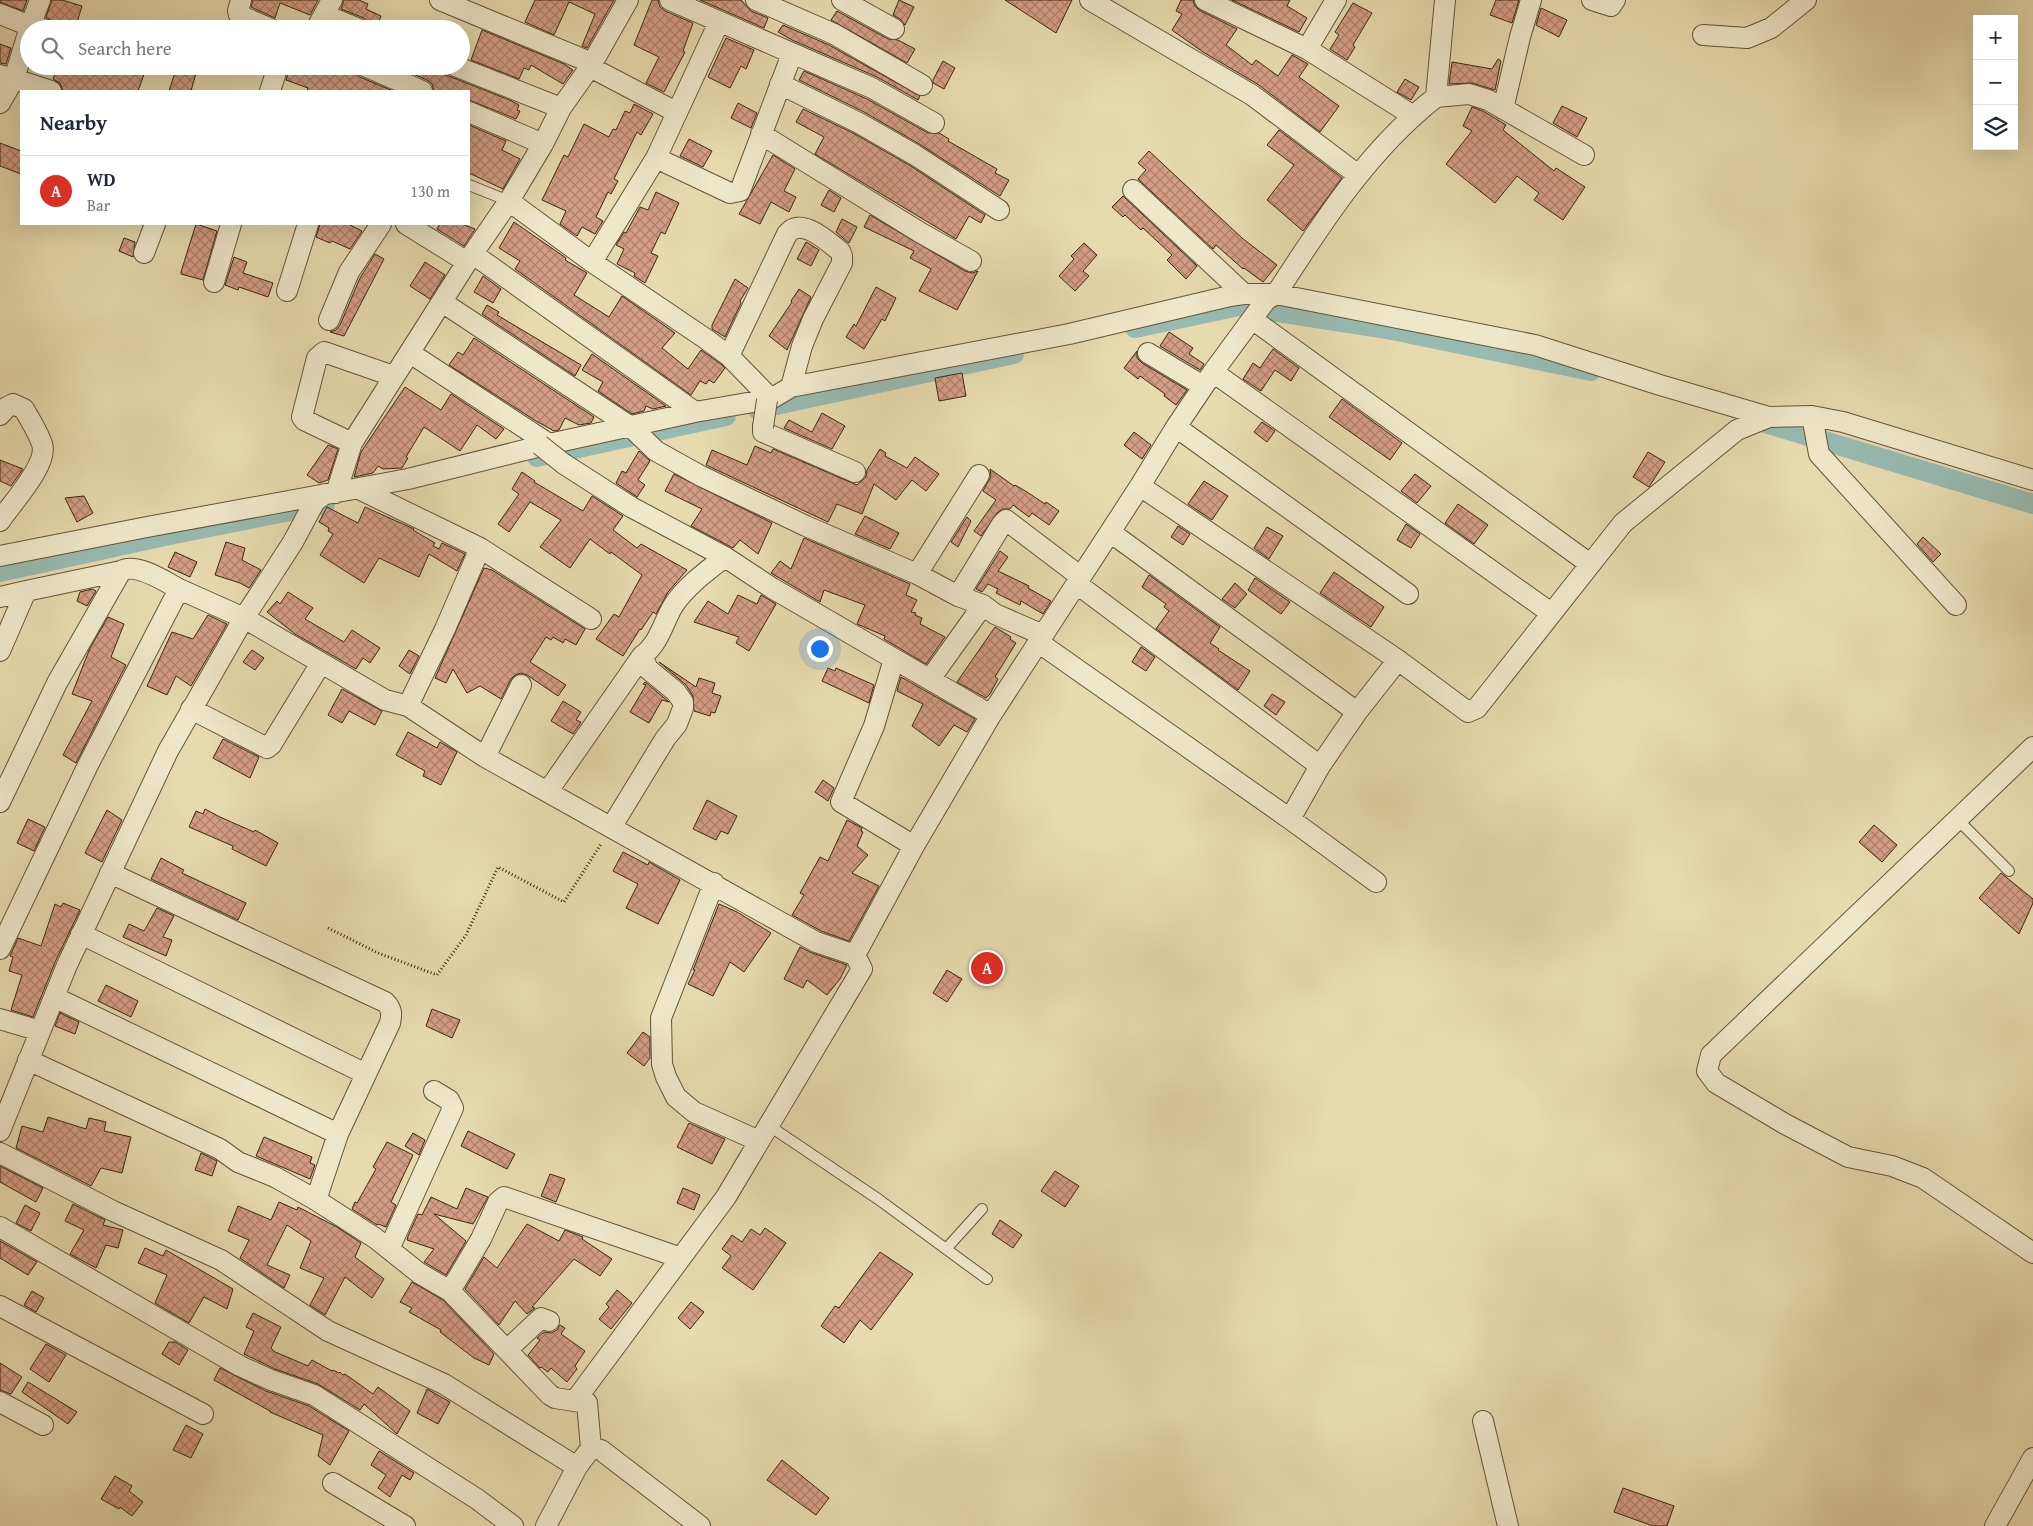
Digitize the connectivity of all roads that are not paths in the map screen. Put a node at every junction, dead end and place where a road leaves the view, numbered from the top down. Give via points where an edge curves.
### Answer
1 (40, 0) edge
2 (242, 0) edge
3 (440, 0) edge
4 (670, 0) edge
5 (756, 0) edge
6 (842, 0) edge
7 (1090, 0) edge
8 (1205, 0) edge
9 (1336, 0) edge
10 (1445, 0) edge
11 (1531, 0) edge
12 (1592, 0) edge
13 (1615, 0) edge
14 (1806, 0) edge
15 (627, 1) edge
16 (0, 14) edge
17 (324, 15) edge
18 (35, 20) edge
19 (250, 20) edge
20 (336, 20) edge
21 (20, 22) edge
22 (719, 22) junction
23 (894, 29) dead end
24 (1703, 35) dead end
25 (1307, 49) junction
26 (20, 52) edge
27 (792, 54) junction
28 (591, 65) junction
29 (470, 72) edge
30 (275, 75) edge
31 (386, 75) edge
32 (7, 77) edge
33 (780, 84) junction
34 (922, 85) dead end
35 (48, 90) edge
36 (270, 90) edge
37 (420, 90) edge
38 (1436, 97) junction
39 (0, 103) edge
40 (561, 108) junction
41 (1503, 109) junction
42 (470, 112) edge
43 (676, 112) junction
44 (1412, 115) junction
45 (934, 123) dead end
46 (762, 134) junction
47 (543, 144) junction
48 (1584, 155) dead end
49 (656, 158) junction
50 (1358, 175) junction
51 (470, 185) edge
52 (1133, 190) dead end
53 (509, 201) junction
54 (999, 210) dead end
55 (155, 225) edge
56 (231, 225) edge
57 (308, 225) edge
58 (380, 225) edge
59 (408, 225) edge
60 (144, 253) dead end
61 (470, 258) junction
62 (971, 261) dead end
63 (592, 262) junction
64 (214, 282) dead end
65 (286, 291) dead end
66 (1244, 294) junction
67 (442, 302) junction
68 (1262, 307) junction
69 (329, 320) dead end
70 (410, 353) junction
71 (1148, 353) dead end
72 (729, 356) junction
73 (393, 376) junction
74 (1208, 379) junction
75 (791, 388) junction
76 (770, 400) junction
77 (696, 412) junction
78 (0, 414) edge
79 (1770, 417) junction
80 (631, 427) junction
81 (1176, 427) junction
82 (1815, 430) junction
83 (352, 444) junction
84 (544, 444) junction
85 (855, 472) dead end
86 (979, 475) dead end
87 (2033, 480) edge
88 (1140, 486) junction
89 (363, 490) junction
90 (326, 496) junction
91 (0, 521) edge
92 (1110, 532) junction
93 (480, 548) junction
94 (0, 556) edge
95 (726, 558) junction
96 (1590, 564) junction
97 (121, 571) junction
98 (917, 574) junction
99 (1079, 581) junction
100 (180, 589) junction
101 (26, 591) junction
102 (1408, 594) dead end
103 (958, 596) junction
104 (0, 597) edge
105 (982, 605) junction
106 (1956, 605) dead end
107 (1551, 613) junction
108 (244, 618) junction
109 (591, 619) dead end
110 (1041, 638) junction
111 (0, 651) edge
112 (642, 656) junction
113 (894, 659) junction
114 (1398, 660) junction
115 (321, 663) junction
116 (930, 679) junction
117 (521, 685) dead end
118 (408, 706) junction
119 (191, 708) junction
120 (1358, 712) junction
121 (991, 715) junction
122 (2033, 746) edge
123 (486, 757) junction
124 (1320, 766) junction
125 (548, 792) junction
126 (0, 802) edge
127 (1290, 818) junction
128 (1957, 819) junction
129 (612, 826) junction
130 (914, 846) junction
131 (2009, 871) dead end
132 (110, 872) junction
133 (1376, 882) dead end
134 (714, 883) junction
135 (81, 934) junction
136 (0, 949) edge
137 (858, 960) junction
138 (54, 997) junction
139 (0, 1019) edge
140 (40, 1031) junction
141 (28, 1060) junction
142 (366, 1074) junction
143 (434, 1091) dead end
144 (4, 1109) edge
145 (0, 1131) edge
146 (338, 1134) junction
147 (761, 1135) junction
148 (0, 1153) edge
149 (316, 1200) junction
150 (982, 1209) dead end
151 (0, 1227) edge
152 (389, 1249) junction
153 (946, 1249) junction
154 (2033, 1253) edge
155 (673, 1255) junction
156 (987, 1279) dead end
157 (450, 1291) junction
158 (0, 1306) edge
159 (549, 1320) dead end
160 (507, 1350) junction
161 (570, 1400) junction
162 (0, 1402) edge
163 (203, 1414) dead end
164 (1483, 1421) dead end
165 (43, 1425) dead end
166 (591, 1448) junction
167 (2033, 1458) edge
168 (575, 1466) junction
169 (333, 1483) dead end
170 (405, 1526) edge
171 (513, 1526) edge
172 (546, 1526) edge
173 (700, 1526) edge
174 (1508, 1526) edge
175 (1995, 1526) edge

1 - 18 street
2 - 19 street via 239,15
3 - 28 street
4 - 22 street
5 - 34 street via 834,34
6 - 23 street
7 - 50 street via 1252,95
8 - 25 street
9 - 25 street
10 - 38 street
11 - 41 street
12 - 13 street via 1611,6
14 - 24 street via 1771,28 1747,38
15 - 28 street
16 - 21 street
17 - 20 street
22 - 27 street
22 - 43 street
25 - 44 street
26 - 32 street
27 - 33 street
27 - 45 street via 872,88
28 - 40 street
28 - 43 street
29 - 40 street
30 - 36 street
31 - 37 street
32 - 35 street
32 - 39 street
33 - 46 street
33 - 54 street via 915,155
38 - 41 street via 1469,94
38 - 44 street
40 - 47 street
41 - 48 street
42 - 47 street
43 - 49 street
44 - 50 street
46 - 49 street via 743,187 736,194
46 - 62 street
47 - 53 street
49 - 63 street
50 - 68 street
51 - 53 lane
52 - 66 street
53 - 61 street
53 - 63 street
55 - 60 street
56 - 64 street
57 - 65 street
58 - 69 street via 349,272
59 - 61 street
61 - 67 street
61 - 77 street
63 - 72 street
66 - 68 street
66 - 75 street via 1069,334
67 - 70 street
67 - 80 street
68 - 74 street
68 - 79 street via 1535,344
68 - 96 street
70 - 73 street
70 - 84 street
71 - 74 street
72 - 75 street via 787,234 797,226 805,228 835,247 842,256 839,269 802,346
72 - 76 street
73 - 83 street
73 - 83 street via 324,352 317,358 302,417
74 - 81 street
74 - 107 street
75 - 76 street
76 - 77 street
76 - 85 street, bridge via 764,432
77 - 80 street
78 - 91 street via 14,404 24,408 43,445 42,459 32,478
79 - 82 street
79 - 96 street via 1737,430 1623,523
80 - 84 street
80 - 98 street via 656,451 701,476
81 - 88 street
81 - 102 street
82 - 87 street via 1843,422
82 - 106 street via 1819,454
83 - 90 street
84 - 89 street
84 - 95 street, bridge via 564,464 631,507
86 - 98 street
88 - 92 street
88 - 114 street
89 - 90 street
89 - 93 street
90 - 94 street
90 - 108 street
92 - 99 street
92 - 120 street
93 - 109 street
93 - 118 street
95 - 112 street via 702,575 674,604 657,639
95 - 113 street
96 - 107 street
97 - 100 street via 130,568 142,571
97 - 101 street
97 - 126 street via 57,683
98 - 103 street
99 - 103 street via 1006,520
99 - 110 street
99 - 124 street
100 - 108 street
100 - 136 street via 88,765
101 - 104 street
101 - 111 street
103 - 105 street
105 - 110 street
105 - 116 street
107 - 114 street via 1478,708 1468,712
108 - 115 street
108 - 119 street
110 - 121 street
110 - 127 street
112 - 125 street
112 - 129 street via 648,669 676,692 683,708 677,724 665,738
113 - 116 street
113 - 130 street via 874,726 841,802
114 - 120 street
115 - 118 street via 385,700
115 - 119 street via 267,748
116 - 121 street
117 - 123 street
118 - 123 street
119 - 132 street
120 - 124 street
121 - 130 street
122 - 128 street
123 - 125 street
124 - 127 street
125 - 129 street
127 - 133 street
128 - 131 lane
128 - 154 street via 1711,1055 1707,1071 1716,1083 1848,1157 1892,1166 1923,1178
129 - 134 street
130 - 137 street
132 - 135 street
132 - 142 street via 385,1002 392,1013 390,1023
134 - 137 street via 816,942
134 - 147 street via 661,1018 662,1064 676,1097 694,1112 732,1128
135 - 138 street
135 - 142 street
137 - 147 street
138 - 140 street
138 - 146 street
139 - 140 street
140 - 141 street
141 - 144 street
141 - 149 street via 220,1149 238,1162 275,1177
142 - 146 street
143 - 152 street via 449,1100 453,1108
144 - 145 street
146 - 149 street
147 - 153 lane via 878,1199
147 - 155 street via 726,1197
148 - 168 street via 113,1211 221,1260 328,1331 444,1384
149 - 152 street
150 - 153 lane
151 - 171 street via 240,1366 314,1395 477,1499
152 - 157 street via 419,1273
153 - 156 lane
155 - 157 street via 504,1196 498,1202 482,1240
155 - 161 street via 577,1398
157 - 160 street
158 - 163 street
159 - 160 street via 541,1318
160 - 161 street via 536,1383
161 - 166 street
162 - 165 street
164 - 174 street
166 - 168 street
166 - 173 street via 601,1450
167 - 175 street
168 - 172 street
169 - 170 street

